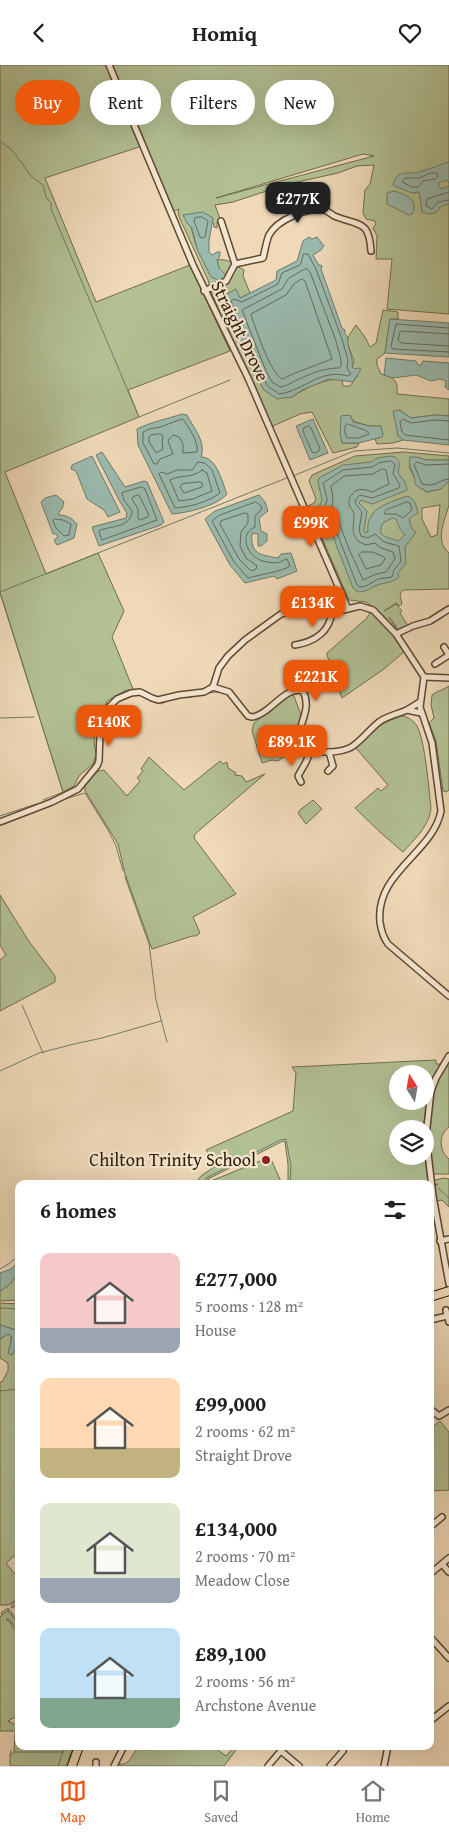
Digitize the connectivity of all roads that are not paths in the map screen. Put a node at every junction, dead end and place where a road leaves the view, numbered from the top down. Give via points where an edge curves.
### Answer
1 (109, 65) edge
2 (220, 221) dead end
3 (371, 251) dead end
4 (235, 264) junction
5 (204, 291) junction
6 (348, 609) junction
7 (449, 609) edge
8 (332, 611) junction
9 (396, 634) junction
10 (301, 636) dead end
11 (303, 644) junction
12 (295, 645) dead end
13 (444, 647) dead end
14 (449, 655) edge
15 (435, 665) dead end
16 (424, 677) junction
17 (449, 678) edge
18 (213, 687) junction
19 (420, 702) junction
20 (408, 710) junction
21 (421, 713) junction
22 (311, 750) junction
23 (329, 751) junction
24 (328, 771) dead end
25 (301, 782) dead end
26 (0, 822) edge
27 (449, 996) edge
28 (449, 1056) edge
29 (431, 1180) edge
30 (434, 1202) edge
31 (449, 1239) edge
32 (440, 1241) junction
33 (449, 1284) edge
34 (449, 1291) edge
35 (434, 1296) edge
36 (434, 1318) edge
37 (449, 1322) edge
38 (449, 1410) edge
39 (434, 1412) edge
40 (438, 1511) dead end
41 (434, 1524) edge
42 (449, 1558) edge
43 (442, 1564) junction
44 (434, 1571) edge
45 (449, 1572) edge
46 (434, 1641) edge
47 (448, 1654) edge
48 (449, 1706) edge
49 (434, 1718) edge
50 (78, 1750) edge
51 (122, 1750) edge
52 (281, 1750) edge
53 (285, 1750) edge
54 (387, 1750) edge
55 (343, 1751) dead end
56 (72, 1766) edge
57 (114, 1766) edge
58 (268, 1766) edge
59 (300, 1766) edge
60 (330, 1766) edge
61 (384, 1766) edge

1 - 5 street, Straight Drove
2 - 4 street
3 - 4 street via 370,236 362,224 318,210 296,214 272,231 263,258
4 - 5 street via 226,281
5 - 6 street, Straight Drove via 248,378
6 - 8 street
6 - 9 street via 360,606 370,609
7 - 9 street via 430,621
8 - 11 street via 329,625 322,635
8 - 18 street via 292,611 278,616 228,655 219,668
9 - 16 street
10 - 11 street
11 - 12 street
13 - 14 street
14 - 15 street
16 - 17 street
16 - 19 street
18 - 22 street via 229,692 252,717 263,713 292,691 303,691 306,711 300,738
18 - 26 street via 204,692 158,700 140,691 117,699 109,707 102,727 97,766 78,789
19 - 20 street
19 - 21 street
20 - 21 street
20 - 23 street via 380,722 349,748
21 - 27 street via 432,743 440,817 387,887 381,901 380,925 388,944
22 - 23 street
22 - 25 street via 298,776
23 - 24 street via 333,766
28 - 29 street via 431,1091 426,1136
30 - 32 street
31 - 32 street
32 - 33 street
34 - 35 main road
36 - 37 street via 447,1313
38 - 39 street via 439,1416
40 - 41 street via 444,1517
42 - 43 street
43 - 44 street
43 - 45 street
46 - 47 street
48 - 49 street
50 - 56 main road
51 - 57 street
52 - 58 street
53 - 59 street
54 - 61 street
55 - 60 street

